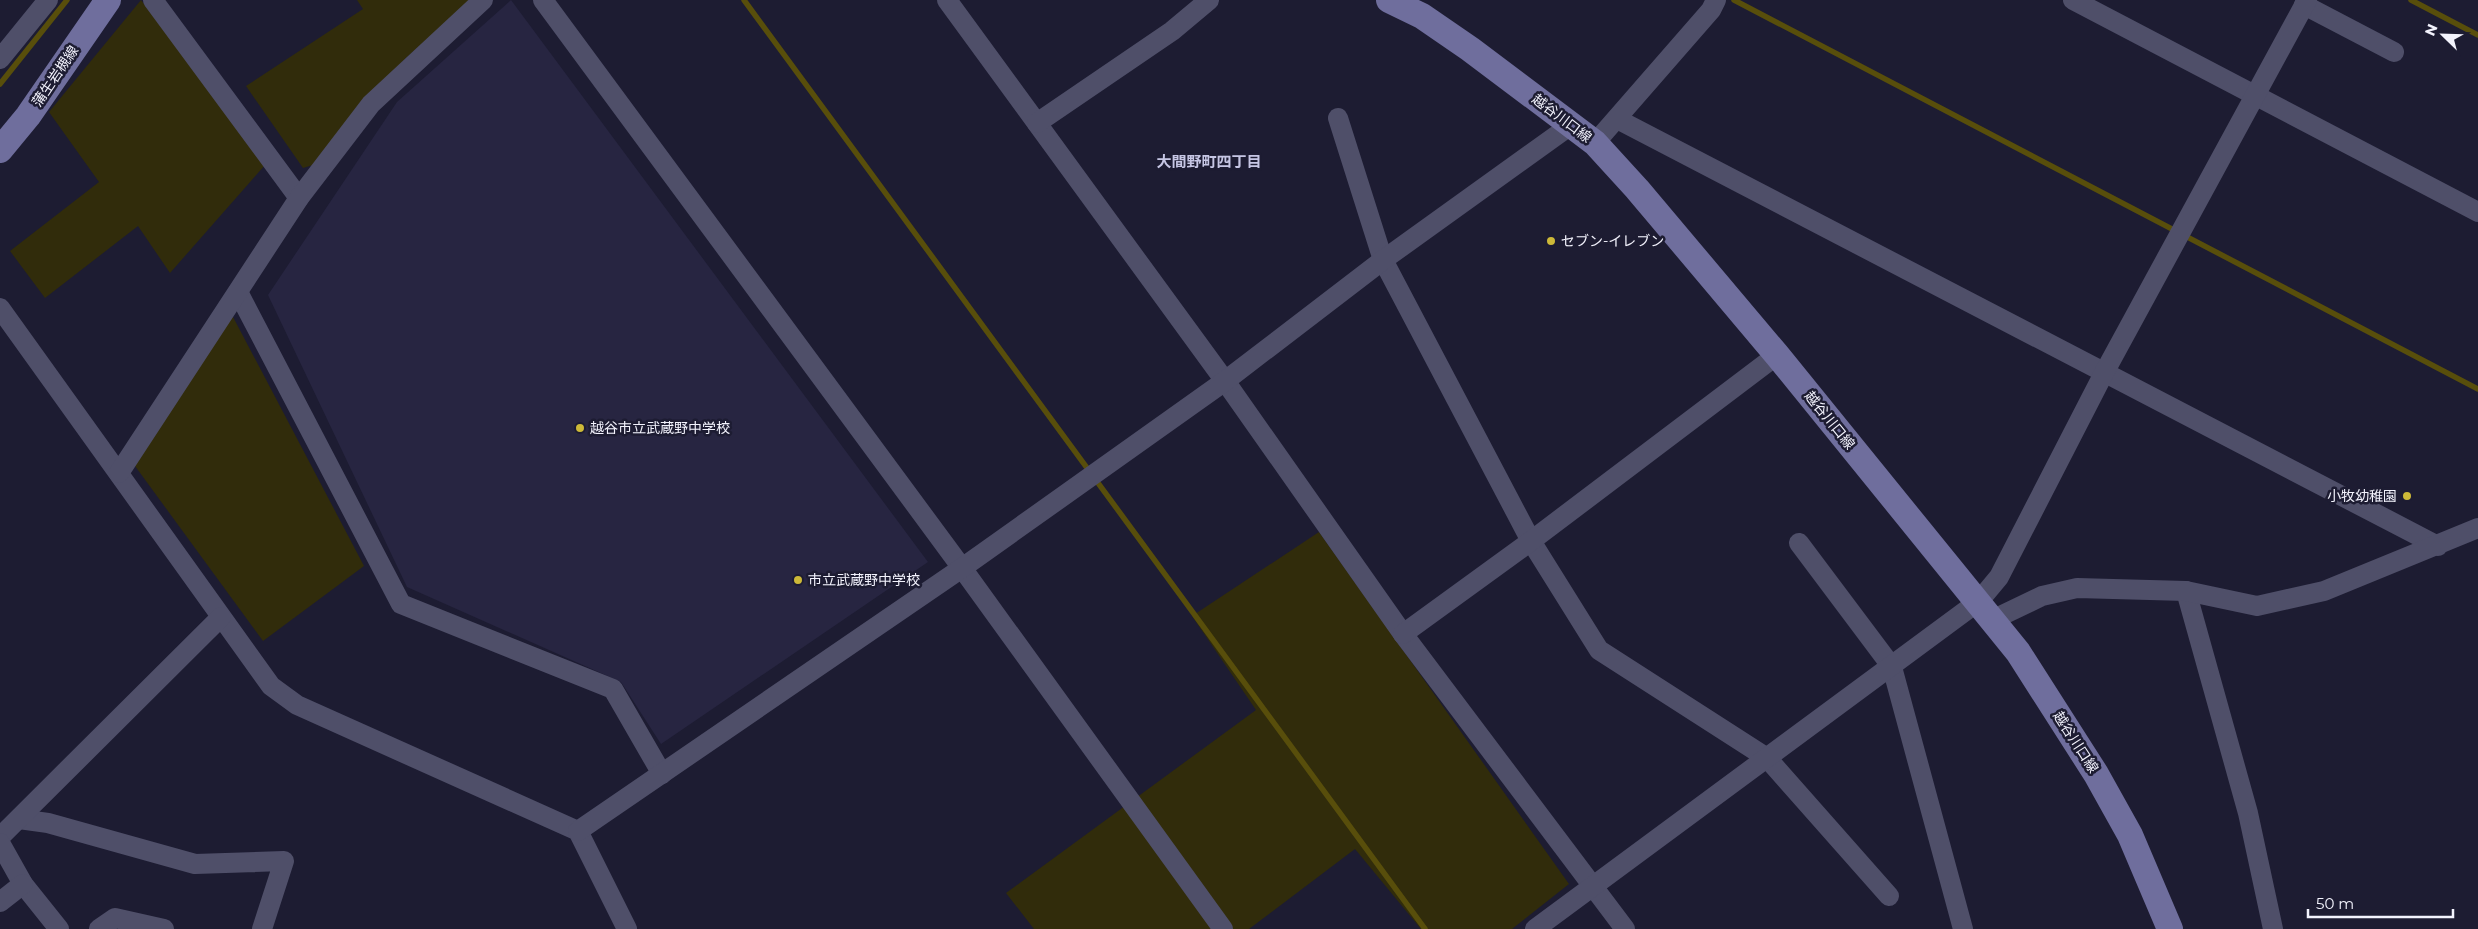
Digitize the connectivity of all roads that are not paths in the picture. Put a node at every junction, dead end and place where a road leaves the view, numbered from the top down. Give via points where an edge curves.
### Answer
1 (48, 0) edge
2 (108, 0) edge
3 (153, 0) edge
4 (483, 0) edge
5 (543, 0) edge
6 (947, 0) edge
7 (1209, 0) edge
8 (1389, 0) edge
9 (1716, 0) edge
10 (2073, 0) edge
11 (2305, 2) edge
12 (2394, 52) dead end
13 (0, 59) edge
14 (2255, 96) junction
15 (1338, 118) dead end
16 (1617, 119) junction
17 (1037, 123) junction
18 (1572, 125) junction
19 (1596, 143) junction
20 (0, 150) edge
21 (299, 198) junction
22 (2478, 212) edge
23 (1383, 260) junction
24 (238, 292) junction
25 (0, 308) edge
26 (1777, 356) junction
27 (2104, 373) junction
28 (1225, 381) junction
29 (119, 473) junction
30 (2478, 528) edge
31 (1531, 541) junction
32 (1799, 543) dead end
33 (2438, 546) junction
34 (962, 568) junction
35 (2186, 591) junction
36 (1985, 610) junction
37 (221, 617) junction
38 (1403, 634) junction
39 (1892, 667) junction
40 (1767, 758) junction
41 (662, 774) junction
42 (19, 818) junction
43 (578, 831) junction
44 (0, 837) edge
45 (0, 843) edge
46 (23, 884) junction
47 (1592, 886) junction
48 (1889, 896) dead end
49 (0, 902) edge
50 (59, 929) edge
51 (99, 929) edge
52 (164, 929) edge
53 (262, 929) edge
54 (627, 929) edge
55 (1223, 929) edge
56 (1535, 929) edge
57 (1625, 929) edge
58 (1962, 929) edge
59 (2170, 929) edge
60 (2273, 929) edge

1 - 13 street
2 - 20 main road, 蒲生岩槻線 via 28,116
3 - 21 street
4 - 21 street via 371,104
5 - 34 street
6 - 17 street
7 - 17 street via 1172,31
8 - 18 main road, 越谷川口線 via 1422,16 1462,43
9 - 16 street via 1711,10
10 - 14 street
11 - 12 street
11 - 14 street
14 - 22 street
14 - 27 street
15 - 23 street
16 - 19 street
16 - 27 street
17 - 28 street
18 - 19 main road, 越谷川口線
18 - 23 street
19 - 26 main road, 越谷川口線
21 - 24 street
23 - 28 street
23 - 31 street
24 - 29 street
24 - 41 street via 401,604 612,689
25 - 29 street
26 - 31 street
26 - 36 main road, 越谷川口線
27 - 33 street
27 - 36 street via 1999,576
28 - 34 street
28 - 38 street
29 - 37 street
30 - 33 street
31 - 38 street
31 - 40 street via 1599,650
32 - 39 street
33 - 35 street via 2324,591 2257,606
34 - 41 street
34 - 55 street
35 - 36 street via 2077,588
35 - 60 street via 2248,813
36 - 39 street
36 - 59 main road, 越谷川口線 via 2018,652 2096,774 2130,835
37 - 42 street
37 - 43 street via 271,686 297,706
38 - 47 street
39 - 40 street
39 - 58 street
40 - 47 street
40 - 48 street
41 - 43 street
42 - 44 street
42 - 53 street via 195,864 284,861
43 - 54 street
45 - 46 street
46 - 49 street
46 - 50 street
47 - 56 street
47 - 57 street
51 - 52 street via 115,918

